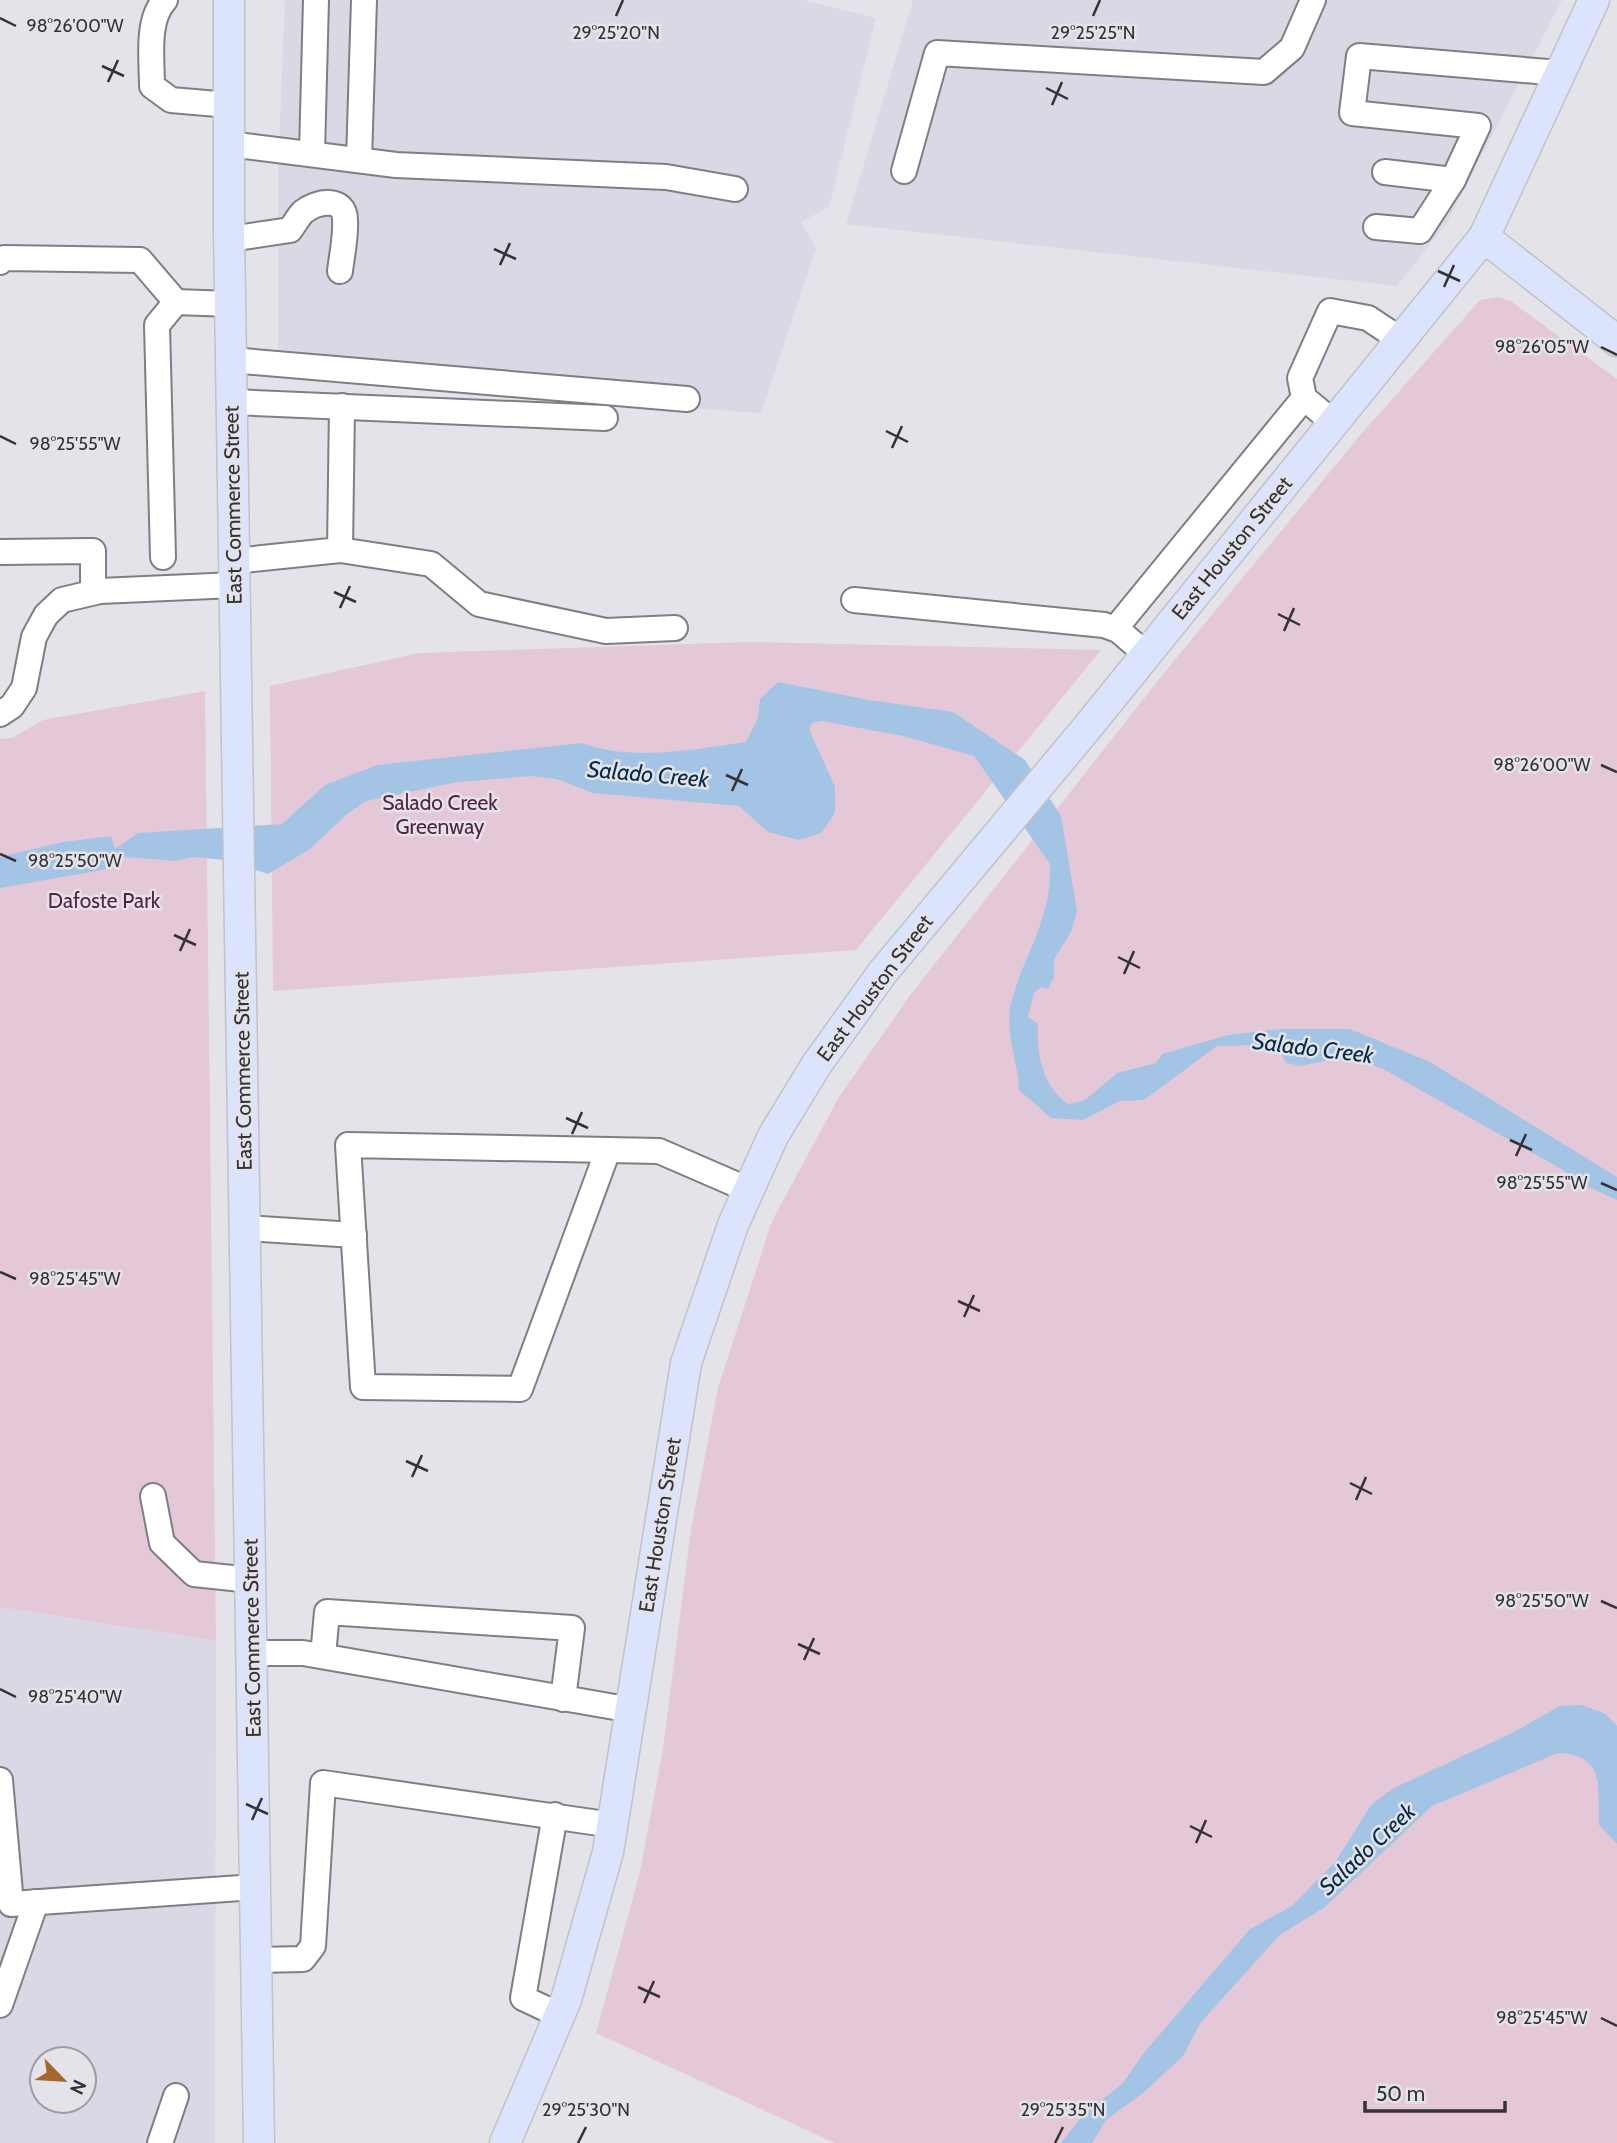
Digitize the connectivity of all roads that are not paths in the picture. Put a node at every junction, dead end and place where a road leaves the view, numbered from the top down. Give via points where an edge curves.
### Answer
1 (165, 0) edge
2 (229, 0) edge
3 (316, 0) edge
4 (364, 0) edge
5 (1312, 0) edge
6 (1594, 0) edge
7 (1560, 73) junction
8 (229, 105) junction
9 (229, 144) junction
10 (312, 153) junction
11 (359, 160) junction
12 (904, 171) dead end
13 (1385, 172) dead end
14 (1453, 180) junction
15 (734, 189) dead end
16 (1376, 227) dead end
17 (1484, 237) junction
18 (230, 239) junction
19 (0, 262) edge
20 (340, 271) dead end
21 (176, 302) junction
22 (231, 304) junction
23 (1401, 340) junction
24 (1617, 341) edge
25 (231, 360) junction
26 (1304, 398) junction
27 (687, 399) dead end
28 (232, 402) junction
29 (342, 406) junction
30 (606, 418) dead end
31 (1333, 422) junction
32 (340, 550) junction
33 (0, 552) edge
34 (163, 557) dead end
35 (234, 573) junction
36 (93, 592) junction
37 (854, 600) dead end
38 (675, 628) dead end
39 (1115, 629) junction
40 (1147, 655) junction
41 (0, 714) edge
42 (608, 1150) junction
43 (749, 1190) junction
44 (246, 1228) junction
45 (354, 1235) junction
46 (153, 1496) dead end
47 (251, 1580) junction
48 (252, 1653) junction
49 (323, 1656) junction
50 (563, 1699) junction
51 (632, 1710) junction
52 (0, 1780) edge
53 (555, 1815) junction
54 (613, 1825) junction
55 (256, 1887) junction
56 (16, 1904) edge
57 (257, 1960) junction
58 (0, 2005) edge
59 (559, 2015) junction
60 (176, 2096) dead end
61 (160, 2143) edge
62 (259, 2143) edge
63 (505, 2143) edge

1 - 8 street via 158,8 152,35 152,86 171,100
2 - 8 main road, East Commerce Street
3 - 10 street
4 - 11 street
5 - 12 street via 1292,48 1264,72 937,53
6 - 7 main road, East Houston Street
7 - 14 street via 1359,56 1352,113 1478,126
7 - 17 main road, East Houston Street
8 - 9 main road, East Commerce Street
9 - 10 street
9 - 18 main road, East Commerce Street
10 - 11 street
11 - 15 street via 666,177
13 - 14 street
14 - 16 street via 1420,231
17 - 23 main road, East Houston Street
17 - 24 main road
18 - 20 street via 290,230 303,212 335,202 346,218
18 - 22 main road, East Commerce Street
19 - 21 street via 4,258 140,260
21 - 22 street
21 - 34 street via 157,325
22 - 25 main road, East Commerce Street
23 - 26 street via 1368,318 1330,311 1300,378
23 - 31 main road, East Houston Street
25 - 27 street
25 - 28 main road, East Commerce Street
26 - 31 street
26 - 39 street
28 - 29 street
28 - 35 main road, East Commerce Street
29 - 30 street
29 - 32 street
31 - 40 main road, East Houston Street
32 - 35 street
32 - 38 street via 431,564 479,604 606,631
33 - 36 street via 93,551
35 - 36 street
35 - 44 main road, East Commerce Street
36 - 41 street via 62,600 46,615 34,637 24,688
37 - 39 street
39 - 40 street
40 - 43 main road, East Houston Street via 883,972 817,1064 774,1136
42 - 43 street via 659,1151
42 - 45 street via 348,1145
42 - 45 street via 520,1389 363,1387
43 - 51 main road, East Houston Street via 686,1363
44 - 45 street
44 - 47 main road, East Commerce Street
46 - 47 street via 162,1543 194,1574
47 - 48 main road, East Commerce Street
48 - 49 street
48 - 55 main road, East Commerce Street
49 - 50 street
49 - 50 street via 327,1612 572,1628
50 - 51 street
51 - 54 main road, East Houston Street
52 - 56 street
53 - 54 street
53 - 57 street via 323,1783 313,1947 303,1959
53 - 59 street via 523,1998
54 - 59 main road, East Houston Street via 588,1928
55 - 56 street
55 - 57 main road, East Commerce Street
56 - 58 street
57 - 62 main road, East Commerce Street
59 - 63 main road, East Houston Street
60 - 61 street

